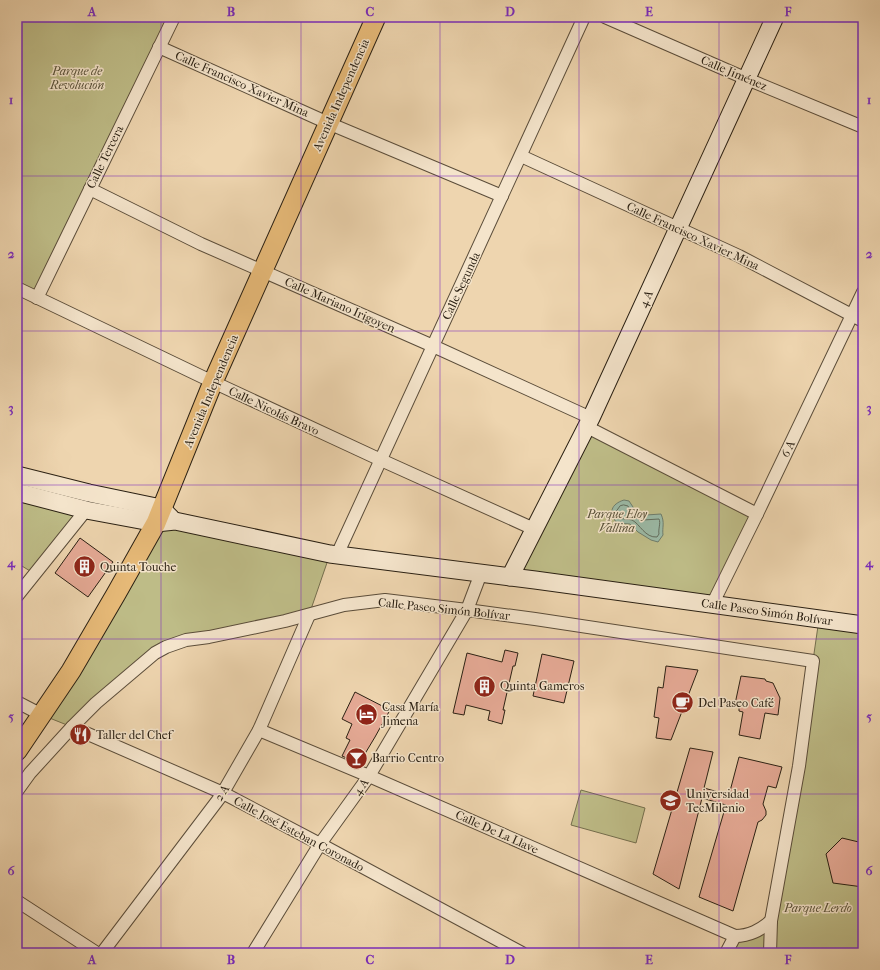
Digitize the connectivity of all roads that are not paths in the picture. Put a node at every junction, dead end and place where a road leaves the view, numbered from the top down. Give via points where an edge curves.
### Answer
1 (174, 17) edge
2 (376, 17) edge
3 (584, 17) edge
4 (605, 17) edge
5 (775, 17) edge
6 (159, 47) junction
7 (747, 79) junction
8 (328, 123) junction
9 (863, 127) edge
10 (521, 156) junction
11 (90, 189) junction
12 (502, 196) junction
13 (678, 228) junction
14 (263, 272) junction
15 (17, 288) edge
16 (863, 292) edge
17 (37, 298) junction
18 (851, 316) junction
19 (863, 321) edge
20 (433, 346) junction
21 (214, 382) junction
22 (589, 422) junction
23 (381, 460) junction
24 (17, 475) edge
25 (17, 492) edge
26 (86, 510) junction
27 (757, 514) junction
28 (164, 517) junction
29 (534, 529) junction
30 (337, 555) junction
31 (481, 573) junction
32 (510, 577) junction
33 (17, 596) edge
34 (712, 605) junction
35 (467, 610) junction
36 (308, 615) junction
37 (863, 625) edge
38 (17, 702) edge
39 (42, 715) junction
40 (72, 727) junction
41 (258, 730) junction
42 (17, 750) edge
43 (369, 776) junction
44 (17, 791) edge
45 (223, 793) junction
46 (320, 844) junction
47 (17, 901) edge
48 (771, 921) junction
49 (735, 936) junction
50 (97, 953) edge
51 (102, 953) edge
52 (253, 953) edge
53 (522, 953) edge
54 (726, 953) edge
55 (770, 953) edge

1 - 6 street, Calle Tercera
2 - 8 main road, Avenida Independencia
3 - 10 street, Calle Segunda
4 - 7 street, Calle Jiménez
5 - 7 main road, 4 A
6 - 8 street, Calle Francisco Xavier Mina
6 - 11 street, Calle Tercera
7 - 9 street, Calle Jiménez
7 - 13 main road, 4 A
8 - 12 street, Calle Francisco Xavier Mina
8 - 14 main road, Avenida Independencia
10 - 12 street, Calle Segunda
10 - 13 street, Calle Francisco Xavier Mina
11 - 14 street, Calle Mariano Irigoyen
11 - 17 street, Calle Tercera
12 - 20 street, Calle Segunda
13 - 18 street, Calle Francisco Xavier Mina via 739,256
13 - 22 main road, 4 A
14 - 20 street, Calle Mariano Irigoyen
14 - 21 main road, Avenida Independencia
15 - 17 street, Calle Nicolás Bravo
16 - 18 street, 6 A
17 - 21 street, Calle Nicolás Bravo
18 - 19 street, Calle Francisco Xavier Mina
18 - 27 street, 6 A
20 - 22 street, Calle Mariano Irigoyen
20 - 23 street, Calle Segunda
21 - 23 street, Calle Nicolás Bravo
21 - 28 main road, Avenida Independencia
22 - 27 street, Calle Mariano Irigoyen
22 - 29 main road, 4 A
23 - 29 street, Calle Nicolás Bravo
23 - 30 street, Calle Segunda
24 - 28 main road, Calle Paseo Simón Bolívar via 89,493
25 - 26 main road, Calle Paseo Simón Bolívar
26 - 28 main road, Calle Paseo Simón Bolívar
26 - 33 street
27 - 34 street, 6 A
28 - 30 main road, Calle Paseo Simón Bolívar
28 - 39 main road, Avenida Independencia
29 - 32 main road, 4 A
30 - 31 main road, Calle Paseo Simón Bolívar
31 - 32 main road, Calle Paseo Simón Bolívar
31 - 35 street, 4 A
32 - 34 main road, Calle Paseo Simón Bolívar
34 - 37 main road, Calle Paseo Simón Bolívar
35 - 36 street, Calle Paseo Simón Bolívar via 385,600 344,605
35 - 43 street, 4 A
35 - 48 street, Calle Paseo Simón Bolívar via 813,662 799,766
36 - 40 street, Calle Paseo Simón Bolívar via 186,640 166,647 155,653
36 - 41 street, 2 A
38 - 39 street
39 - 42 main road, Avenida Independencia
40 - 44 street, Calle Paseo Simón Bolívar
40 - 45 street, Calle José Esteban Coronado
41 - 43 street, Calle De La Llave
41 - 45 street, 2 A
43 - 46 street, 4 A
43 - 49 street, Calle De La Llave
45 - 46 street, Calle José Esteban Coronado
45 - 51 street, 2 A
46 - 52 street, 4 A
46 - 53 street, Calle José Esteban Coronado
47 - 50 street
48 - 49 street via 750,934
48 - 55 street
49 - 54 street

